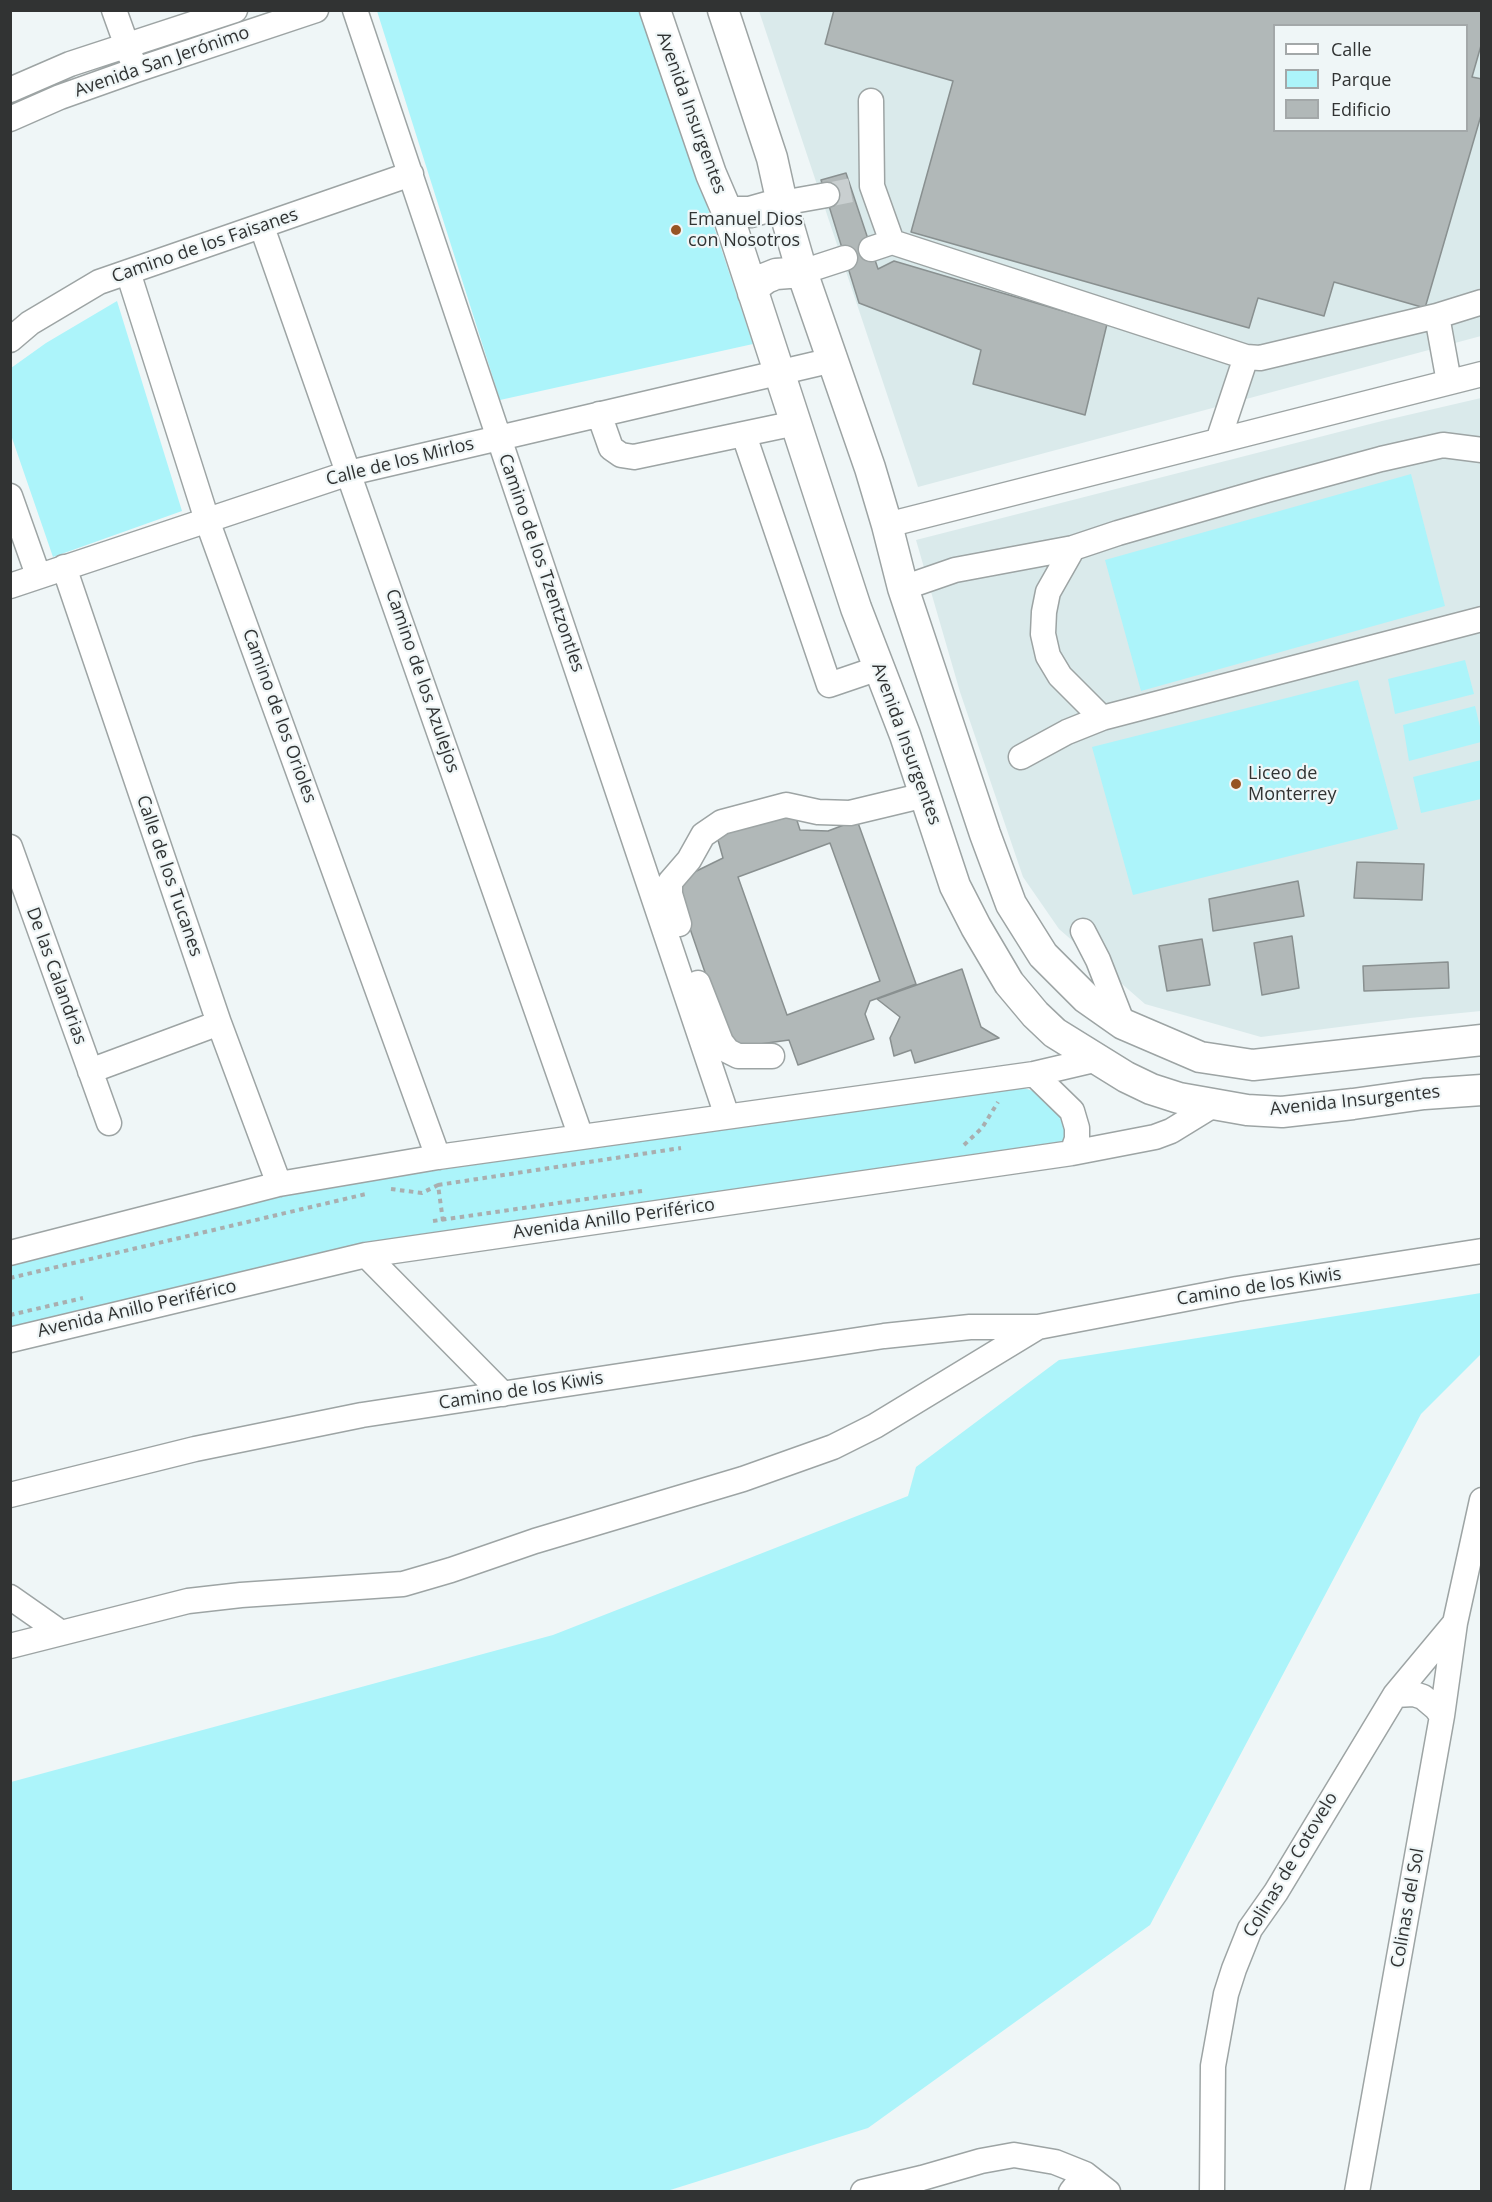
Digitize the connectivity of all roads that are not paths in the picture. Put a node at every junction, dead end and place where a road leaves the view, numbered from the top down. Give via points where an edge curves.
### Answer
1 (114, 10) edge
2 (235, 10) edge
3 (316, 10) edge
4 (355, 10) edge
5 (655, 10) edge
6 (723, 10) edge
7 (126, 44) junction
8 (136, 70) junction
9 (12, 85) edge
10 (871, 101) dead end
11 (10, 119) edge
12 (411, 174) junction
13 (827, 195) tunnel mouth
14 (782, 203) junction
15 (726, 209) junction
16 (262, 227) junction
17 (845, 258) dead end
18 (128, 272) junction
19 (802, 272) junction
20 (753, 293) junction
21 (1482, 302) edge
22 (1437, 316) junction
23 (10, 340) edge
24 (1246, 357) junction
25 (833, 360) junction
26 (780, 373) junction
27 (1482, 374) edge
28 (1449, 382) junction
29 (599, 414) junction
30 (796, 423) junction
31 (744, 435) junction
32 (499, 437) junction
33 (1218, 441) junction
34 (1482, 450) edge
35 (349, 473) junction
36 (10, 496) edge
37 (207, 520) junction
38 (887, 525) junction
39 (1073, 548) junction
40 (64, 567) junction
41 (38, 575) junction
42 (10, 586) edge
43 (903, 588) junction
44 (1482, 619) edge
45 (879, 668) junction
46 (1102, 718) junction
47 (1021, 757) dead end
48 (926, 795) junction
49 (10, 846) edge
50 (1083, 932) dead end
51 (219, 1023) junction
52 (1123, 1024) junction
53 (1482, 1040) edge
54 (772, 1056) dead end
55 (1098, 1059) junction
56 (90, 1071) junction
57 (1034, 1074) junction
58 (1482, 1090) edge
59 (1215, 1104) junction
60 (727, 1116) junction
61 (109, 1123) dead end
62 (582, 1137) junction
63 (1072, 1153) junction
64 (438, 1157) junction
65 (279, 1184) junction
66 (1482, 1251) edge
67 (10, 1253) edge
68 (366, 1255) junction
69 (1038, 1327) junction
70 (10, 1340) edge
71 (503, 1394) junction
72 (10, 1495) edge
73 (1482, 1500) edge
74 (10, 1597) edge
75 (1455, 1623) junction
76 (60, 1632) junction
77 (10, 1646) edge
78 (1395, 1695) junction
79 (1442, 1716) junction
80 (1078, 2183) edge
81 (918, 2185) edge
82 (863, 2192) edge
83 (1108, 2192) edge
84 (1212, 2192) edge
85 (1357, 2192) edge

1 - 7 street
2 - 7 street, Avenida San Jerónimo
3 - 8 street, Avenida San Jerónimo
4 - 12 street, Camino de los Tzentzontles
5 - 15 main road, Avenida Insurgentes
6 - 14 main road via 772,158
7 - 8 street
7 - 9 street, Avenida San Jerónimo
8 - 11 street, Avenida San Jerónimo
10 - 24 street via 862,188 881,245
12 - 16 street, Camino de los Faisanes
12 - 32 street, Camino de los Tzentzontles
13 - 14 street
14 - 15 main road via 750,212
14 - 19 main road
15 - 20 main road, Avenida Insurgentes
16 - 18 street, Camino de los Faisanes
16 - 35 street, Camino de los Azulejos
17 - 19 street
18 - 23 street, Camino de los Faisanes via 78,293
18 - 37 street, Camino de los Orioles
19 - 20 main road via 766,278
19 - 25 main road
20 - 26 main road, Avenida Insurgentes
21 - 22 street
22 - 24 street via 1260,358
22 - 28 street
24 - 33 street
25 - 26 street, Calle de los Mirlos
25 - 38 main road
26 - 29 street, Calle de los Mirlos
26 - 30 main road, Avenida Insurgentes
27 - 28 street
28 - 33 street
29 - 31 street via 611,448 621,456 634,457
29 - 32 street, Calle de los Mirlos
30 - 31 street
30 - 45 main road, Avenida Insurgentes
31 - 45 street via 829,685
32 - 35 street, Calle de los Mirlos
32 - 60 street, Camino de los Tzentzontles
33 - 38 street
34 - 39 street via 1443,445 1381,459
35 - 37 street, Calle de los Mirlos
35 - 62 street, Camino de los Azulejos
36 - 41 street
37 - 40 street, Calle de los Mirlos
37 - 64 street, Camino de los Orioles
38 - 43 main road
39 - 43 street via 955,570
39 - 46 street via 1048,592 1043,634 1048,656 1060,676
40 - 41 street, Calle de los Mirlos
40 - 51 street, Calle de los Tucanes
41 - 42 street, Calle de los Mirlos
43 - 52 main road via 1011,904 1042,955 1086,998
44 - 46 street
45 - 48 main road, Avenida Insurgentes
46 - 47 street
48 - 54 street via 850,813 786,806 723,822 703,835 670,882 670,894 697,982 721,1042 738,1056
48 - 55 main road, Avenida Insurgentes via 955,886 1009,983 1056,1033
49 - 56 street, De las Calandrias
50 - 52 street
51 - 56 street
51 - 65 street, Calle de los Tucanes
52 - 53 main road via 1200,1056 1253,1065
55 - 57 street
55 - 59 main road, Avenida Insurgentes via 1151,1089
56 - 61 street, De las Calandrias
57 - 60 street
57 - 63 street via 1072,1110 1077,1139
58 - 59 main road, Avenida Insurgentes via 1282,1112
59 - 63 street, Avenida Anillo Periférico via 1155,1137
60 - 62 street
62 - 64 street
63 - 68 street, Avenida Anillo Periférico
64 - 65 street
65 - 67 street
66 - 69 street, Camino de los Kiwis via 1238,1289
68 - 70 street, Avenida Anillo Periférico
68 - 71 street
69 - 71 street, Camino de los Kiwis via 970,1327 884,1336
69 - 76 street, Camino de los Kiwis via 844,1442 785,1465 451,1570 403,1584 189,1601
71 - 72 street, Camino de los Kiwis via 262,1435
73 - 75 street, Colinas del Sol
74 - 76 street
75 - 78 street, Colinas de Cotovelo
75 - 79 street, Colinas del Sol
76 - 77 street, Camino de los Kiwis
78 - 79 street via 1423,1697
78 - 84 street, Colinas de Cotovelo via 1250,1929 1234,1969 1214,2066
79 - 85 street, Colinas del Sol
80 - 81 street via 1055,2163 1014,2155 981,2161
80 - 83 street
81 - 82 street

